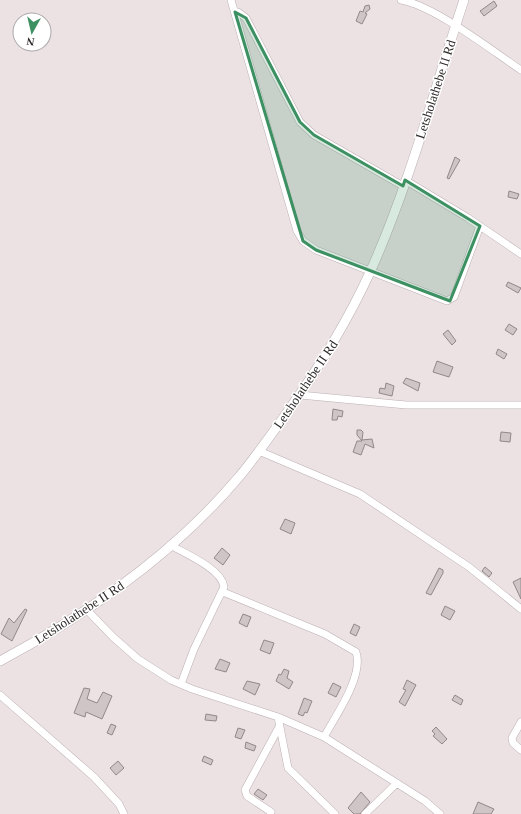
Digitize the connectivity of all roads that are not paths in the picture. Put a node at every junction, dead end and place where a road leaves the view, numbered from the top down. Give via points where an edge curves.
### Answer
1 (231, 0) edge
2 (402, 0) edge
3 (464, 0) edge
4 (234, 12) junction
5 (455, 26) junction
6 (521, 70) edge
7 (404, 183) junction
8 (480, 226) junction
9 (521, 254) edge
10 (371, 270) junction
11 (300, 394) junction
12 (521, 404) edge
13 (259, 451) junction
14 (170, 545) junction
15 (223, 592) junction
16 (519, 607) edge
17 (87, 610) junction
18 (521, 617) edge
19 (0, 662) edge
20 (181, 684) junction
21 (0, 696) edge
22 (278, 717) junction
23 (521, 722) edge
24 (279, 727) junction
25 (324, 737) junction
26 (521, 750) edge
27 (397, 783) junction
28 (271, 812) dead end
29 (124, 814) edge
30 (336, 814) edge
31 (365, 814) edge
32 (440, 814) edge

1 - 4 street
2 - 5 street via 418,5
3 - 5 street, Letsholathebe II Rd
4 - 7 street via 246,18 300,122 314,135
4 - 10 street via 299,236 316,250
5 - 6 street
5 - 7 street, Letsholathebe II Rd
7 - 8 street
7 - 10 street, Letsholathebe II Rd
8 - 9 street
8 - 10 street via 454,297 450,301 444,301
10 - 11 street, Letsholathebe II Rd via 334,341
11 - 12 street via 406,404
11 - 13 street, Letsholathebe II Rd
13 - 14 street, Letsholathebe II Rd via 214,504
13 - 16 street via 360,494 469,567
14 - 15 street via 216,572 222,580
14 - 17 street, Letsholathebe II Rd
15 - 20 street via 194,649
15 - 25 street via 325,634 356,652 358,665 352,686
16 - 18 street
17 - 19 street, Letsholathebe II Rd
17 - 20 street via 138,659
20 - 22 street
21 - 29 street via 94,778 119,804
22 - 24 street
22 - 25 street
23 - 26 street via 512,738 513,743
24 - 28 street via 244,793
24 - 30 street via 289,770
25 - 27 street
27 - 31 street
27 - 32 street

